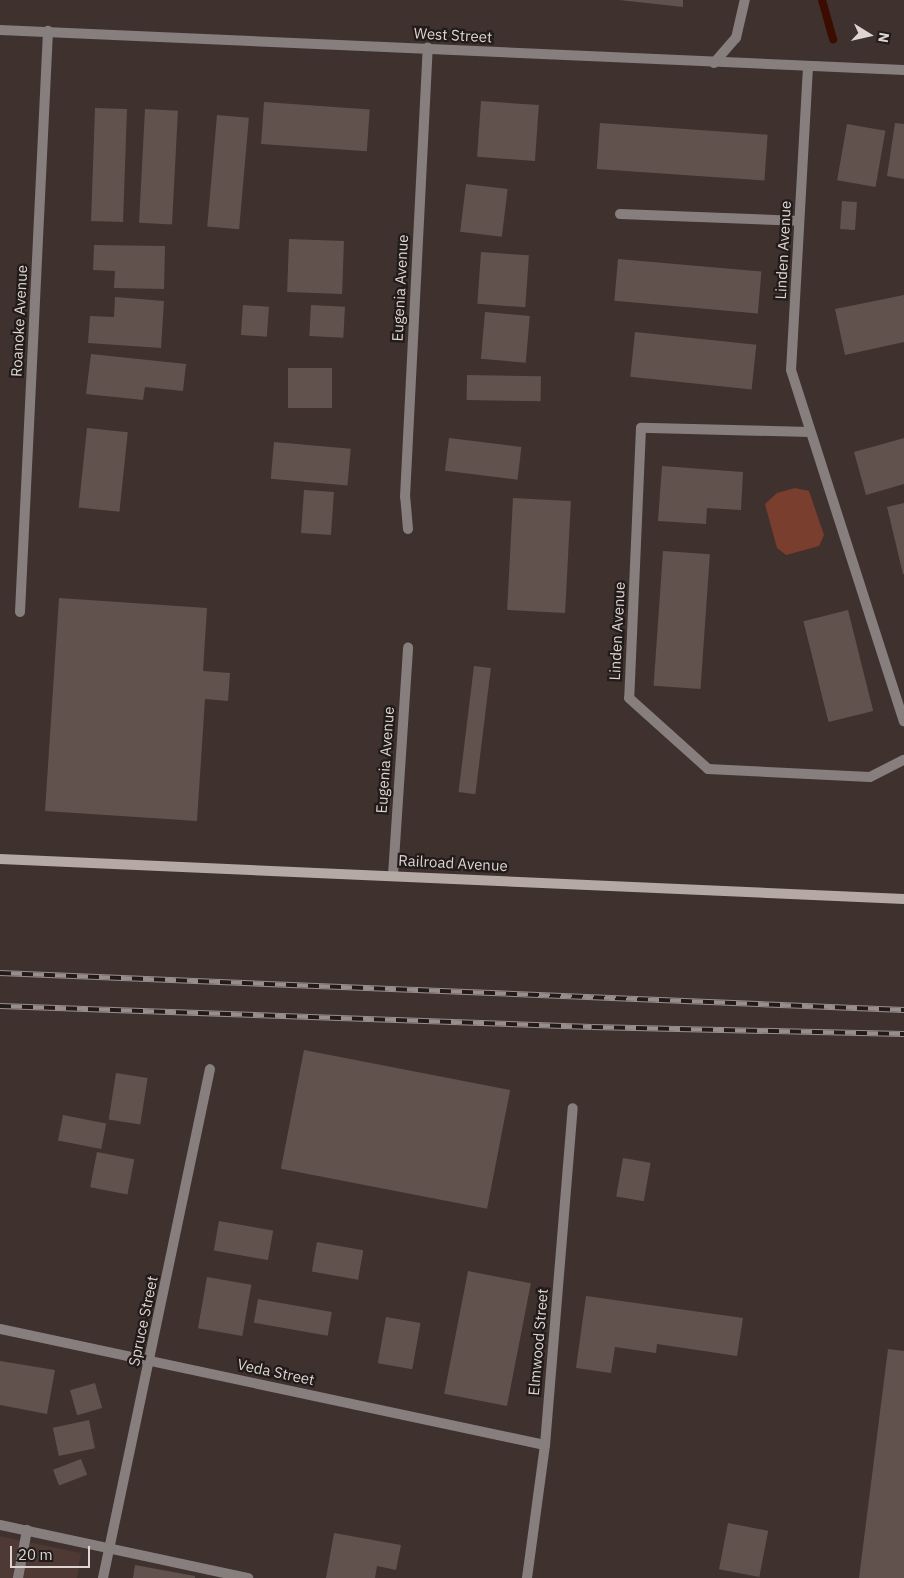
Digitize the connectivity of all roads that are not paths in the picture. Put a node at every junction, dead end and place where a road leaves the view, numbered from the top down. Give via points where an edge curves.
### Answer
1 (745, 0) edge
2 (0, 30) edge
3 (48, 30) junction
4 (428, 48) junction
5 (714, 63) junction
6 (808, 67) junction
7 (904, 70) edge
8 (620, 214) dead end
9 (800, 221) junction
10 (810, 432) junction
11 (408, 529) dead end
12 (20, 612) dead end
13 (408, 648) dead end
14 (904, 721) edge
15 (904, 760) edge
16 (0, 859) edge
17 (392, 875) junction
18 (904, 899) edge
19 (210, 1069) dead end
20 (573, 1108) dead end
21 (0, 1329) edge
22 (150, 1360) junction
23 (544, 1445) junction
24 (0, 1525) edge
25 (27, 1530) junction
26 (110, 1548) junction
27 (18, 1578) edge
28 (103, 1578) edge
29 (248, 1578) edge
30 (527, 1578) edge

1 - 5 street via 736,38
2 - 3 street, West Street
3 - 4 street, West Street
3 - 12 street, Roanoke Avenue
4 - 5 street, West Street
4 - 11 street, Eugenia Avenue via 405,497
5 - 6 street, West Street
6 - 7 street, West Street
6 - 9 street, Linden Avenue
8 - 9 street
9 - 10 street, Linden Avenue via 791,370
10 - 14 street, Linden Avenue
10 - 15 street, Linden Avenue via 641,428 629,698 708,769 870,777
13 - 17 street, Eugenia Avenue
16 - 17 main road, Railroad Avenue
17 - 18 main road, Railroad Avenue
19 - 22 street, Spruce Street
20 - 23 street, Elmwood Street
21 - 22 street, Veda Street
22 - 23 street, Veda Street
22 - 26 street, Spruce Street
23 - 30 street, Elmwood Street
24 - 25 street
25 - 26 street
25 - 27 street
26 - 28 street, Spruce Street
26 - 29 street

